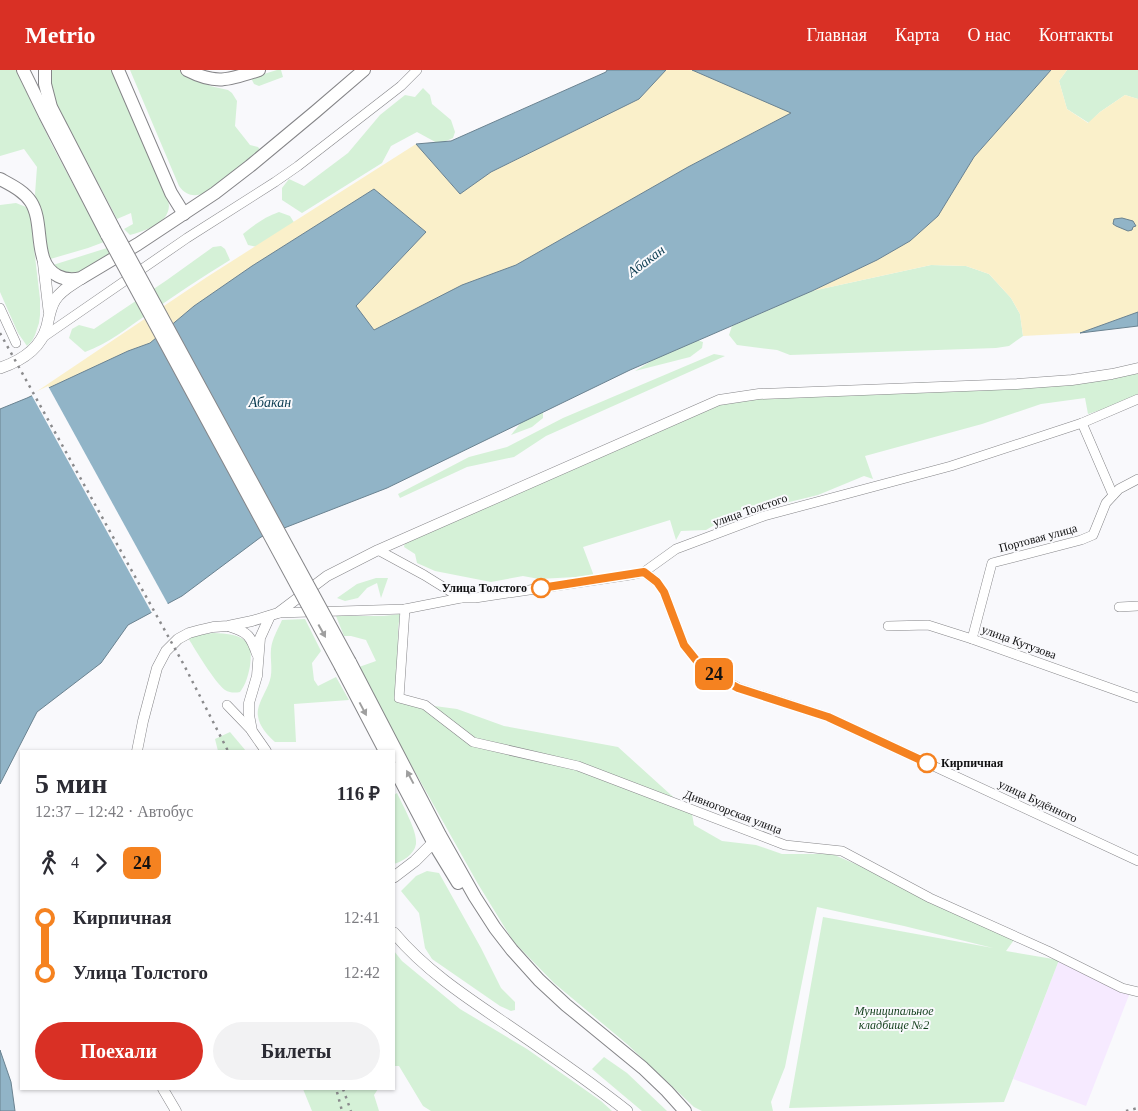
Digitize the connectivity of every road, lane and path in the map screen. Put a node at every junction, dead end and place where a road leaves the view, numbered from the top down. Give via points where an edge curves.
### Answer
1 (23, 70) edge
2 (33, 70) edge
3 (46, 70) edge
4 (118, 70) edge
5 (127, 70) edge
6 (186, 70) edge
7 (259, 70) edge
8 (364, 70) edge
9 (417, 70) edge
10 (52, 111) junction
11 (0, 179) edge
12 (184, 214) junction
13 (110, 232) junction
14 (43, 257) junction
15 (85, 276) junction
16 (0, 308) edge
17 (50, 312) junction
18 (42, 338) junction
19 (16, 343) dead end
20 (0, 368) edge
21 (1138, 368) edge
22 (1138, 399) edge
23 (1082, 423) junction
24 (1138, 479) edge
25 (1113, 495) junction
26 (378, 550) junction
27 (644, 572) junction
28 (461, 598) junction
29 (1138, 606) edge
30 (1119, 607) dead end
31 (405, 609) junction
32 (274, 614) junction
33 (228, 626) junction
34 (888, 626) dead end
35 (972, 639) junction
36 (258, 657) junction
37 (346, 665) junction
38 (1138, 698) edge
39 (227, 705) dead end
40 (252, 731) junction
41 (136, 750) edge
42 (265, 750) edge
43 (385, 750) edge
44 (390, 750) edge
45 (395, 759) edge
46 (395, 770) edge
47 (419, 814) junction
48 (437, 839) junction
49 (415, 861) junction
50 (1138, 861) edge
51 (395, 876) edge
52 (395, 934) edge
53 (1138, 992) edge
54 (164, 1090) edge
55 (176, 1111) edge
56 (627, 1111) edge
57 (677, 1111) edge
58 (685, 1111) edge

1 - 13 main road
2 - 10 main road
3 - 10 main road via 45,84
4 - 12 main road via 171,193
5 - 12 main road
6 - 7 main road via 221,80
8 - 12 main road via 250,166
9 - 18 street via 298,166
10 - 13 main road
11 - 14 main road via 22,192 32,203
12 - 15 main road
13 - 37 main road, bridge
14 - 15 main road via 49,269 58,276 72,279
14 - 17 main road
15 - 17 main road via 61,292
16 - 19 street
17 - 18 main road
18 - 20 main road via 19,360
21 - 26 street via 1063,381 759,394 718,400
22 - 23 street, улица Толстого
23 - 25 street
23 - 27 street, улица Толстого via 951,466 764,516 676,549
24 - 25 street, Портовая улица
25 - 35 street, Портовая улица via 1106,503 1093,535 992,563
26 - 28 street
26 - 32 street via 326,576
27 - 28 street, улица Толстого
27 - 50 street, улица Будённого via 664,592 684,645 696,660 718,677 738,688 828,717
28 - 31 street, улица Толстого
29 - 30 street
31 - 32 street, улица Толстого
31 - 53 street, Дивногорская улица via 399,698 425,705 473,742 578,766 785,845 842,852 930,898 1122,988
32 - 33 street
32 - 36 street via 260,638
33 - 36 street via 241,630 252,640
33 - 41 street via 188,633 166,651 157,668
34 - 35 street, улица Кутузова via 928,625
35 - 38 street, улица Кутузова
36 - 40 street via 248,715
37 -> 43 main road
44 -> 37 main road
39 - 40 street
40 - 42 street
48 -> 45 main road
46 - 47 main road
47 - 48 main road
47 - 49 main road via 423,835
48 - 49 main road
48 - 57 main road via 489,934 506,956 562,1012 640,1073
48 - 58 main road via 495,928 539,980 643,1068
49 - 51 main road
52 - 56 main road via 453,988
54 - 55 street

